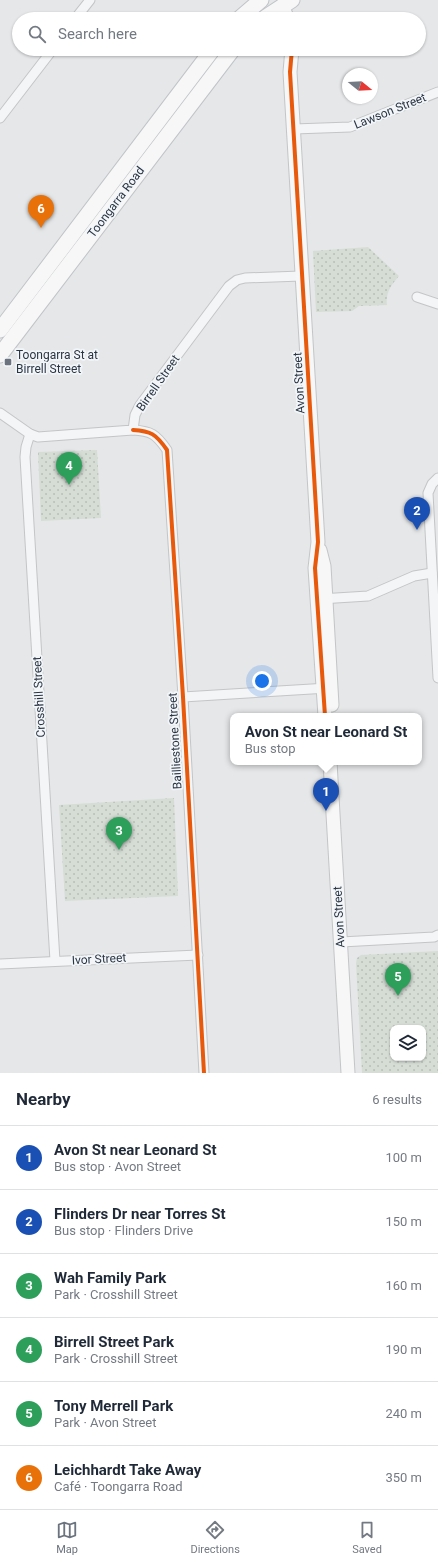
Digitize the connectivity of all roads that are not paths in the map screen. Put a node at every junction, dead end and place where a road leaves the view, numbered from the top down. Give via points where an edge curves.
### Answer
1 (90, 0) edge
2 (261, 0) edge
3 (266, 0) edge
4 (284, 6) edge
5 (81, 12) edge
6 (247, 12) edge
7 (267, 12) edge
8 (276, 12) edge
9 (47, 56) edge
10 (208, 56) edge
11 (228, 56) edge
12 (286, 56) edge
13 (291, 56) edge
14 (290, 72) junction
15 (438, 92) edge
16 (0, 118) edge
17 (294, 129) junction
18 (301, 276) junction
19 (417, 297) dead end
20 (438, 304) edge
21 (0, 330) edge
22 (0, 355) edge
23 (0, 413) edge
24 (133, 430) junction
25 (30, 434) junction
26 (438, 478) edge
27 (432, 573) junction
28 (322, 599) junction
29 (438, 678) edge
30 (327, 688) junction
31 (183, 697) junction
32 (325, 713) edge
33 (332, 713) edge
34 (330, 765) edge
35 (438, 935) edge
36 (341, 942) junction
37 (198, 955) junction
38 (55, 961) junction
39 (0, 964) edge
40 (204, 1073) edge
41 (348, 1073) edge

1 - 5 street
2 - 6 main road
3 - 7 main road
4 - 8 main road
9 - 16 street
10 - 21 main road, Toongarra Road
11 - 22 main road, Toongarra Road
12 - 14 street, Avon Street
13 - 14 street, Avon Street
14 - 17 street, Avon Street
15 - 17 street, Lawson Street via 350,127
17 - 18 street, Avon Street
18 - 24 street, Birrell Street via 245,278 229,286 140,405 135,415
18 - 28 street, Avon Street via 318,542 324,566
19 - 20 street
23 - 25 street
24 - 25 street via 38,437
24 - 31 street, Bailliestone Street via 148,431 159,438 167,450
25 - 38 street, Crosshill Street via 25,457
26 - 27 street via 428,493
27 - 28 street via 414,576 368,596
27 - 29 street
28 - 30 street, Avon Street
30 - 31 street
30 - 32 street, Avon Street
30 - 33 street, Avon Street
31 - 37 street, Bailliestone Street
34 - 36 street, Avon Street
35 - 36 street
36 - 41 street, Avon Street
37 - 38 street, Ivor Street
37 - 40 street, Bailliestone Street
38 - 39 street, Ivor Street

